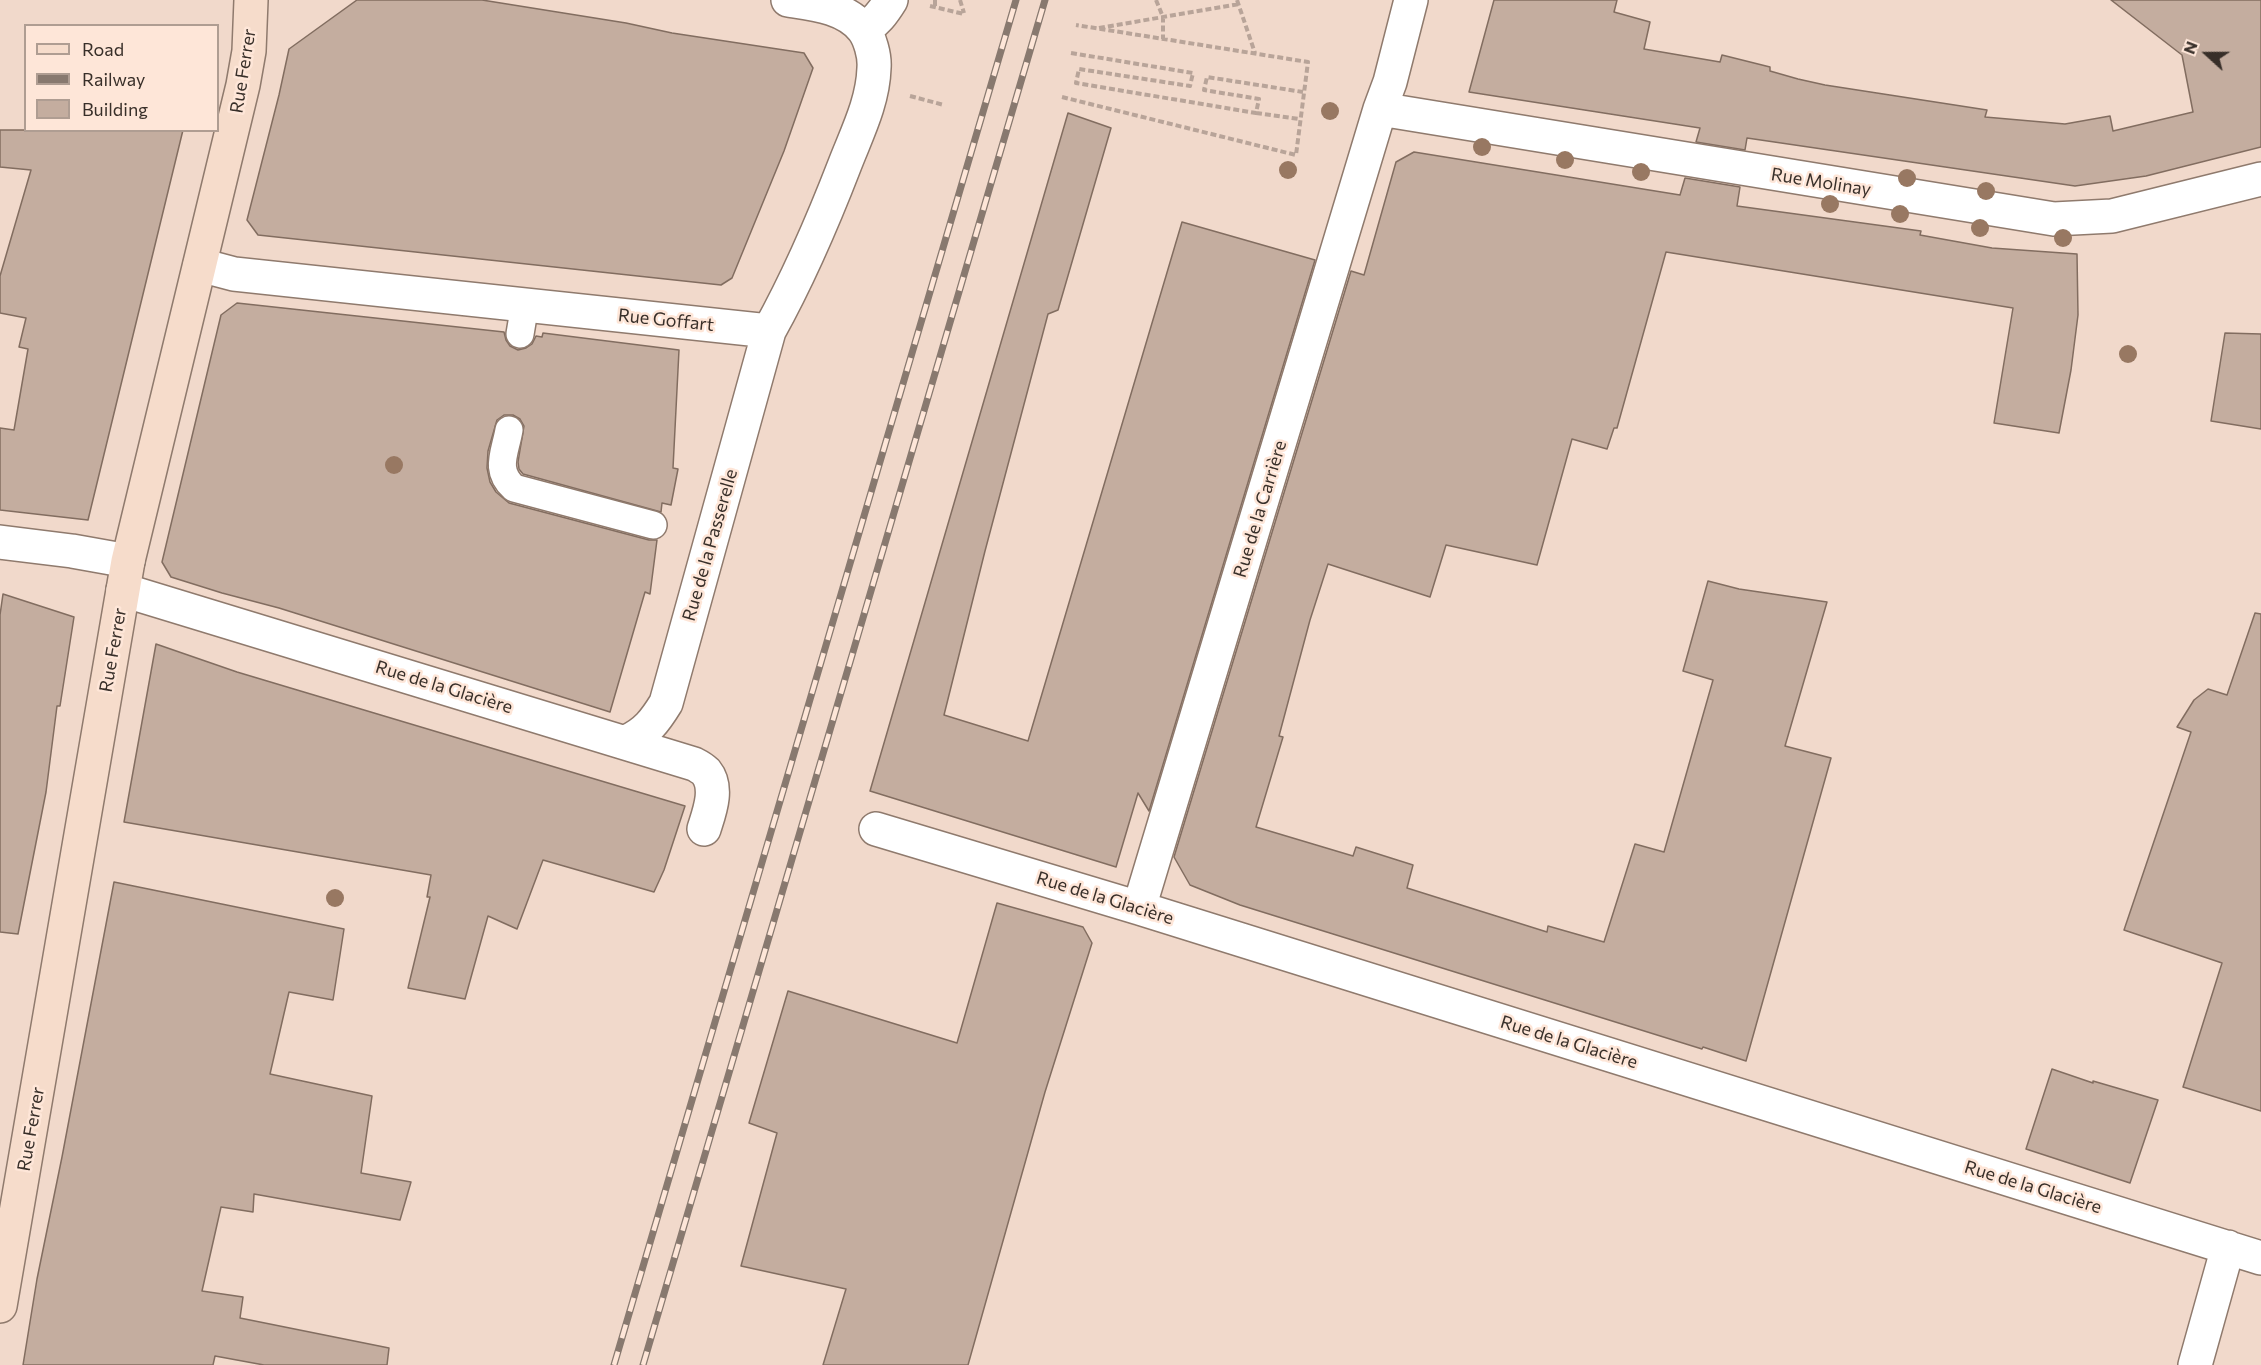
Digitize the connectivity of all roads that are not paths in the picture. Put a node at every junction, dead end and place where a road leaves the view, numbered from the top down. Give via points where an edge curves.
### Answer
1 (251, 0) edge
2 (788, 0) edge
3 (891, 0) edge
4 (1411, 0) edge
5 (864, 30) junction
6 (1380, 109) junction
7 (2261, 179) edge
8 (200, 265) junction
9 (769, 331) junction
10 (509, 430) dead end
11 (653, 525) dead end
12 (0, 542) edge
13 (126, 576) junction
14 (626, 742) junction
15 (704, 829) dead end
16 (876, 829) dead end
17 (1139, 908) junction
18 (6, 1242) edge
19 (2228, 1247) junction
20 (2261, 1258) edge
21 (0, 1306) edge
22 (2195, 1365) edge

1 - 8 street, Rue Ferrer via 243,85
2 - 5 street via 848,15
3 - 5 street via 882,15
4 - 6 street, Rue de la Carrière
5 - 9 street via 874,66 867,110 796,284
6 - 7 street, Rue Molinay via 2054,219 2112,216
6 - 17 street, Rue de la Carrière
8 - 9 street, Rue Goffart via 234,274 522,319
8 - 13 street, Rue Ferrer
9 - 14 street, Rue de la Passerelle via 666,703 653,724
10 - 11 lane via 502,465 504,479 514,488
12 - 13 street, Rue de la Glacière via 72,551
13 - 14 street, Rue de la Glacière
13 - 18 street, Rue Ferrer
14 - 15 street, Rue de la Glacière via 694,764 707,773 712,805
16 - 17 street, Rue de la Glacière
17 - 19 street, Rue de la Glacière
18 - 21 street, Rue Ferrer
19 - 20 street, Rue de la Glacière
19 - 22 street

